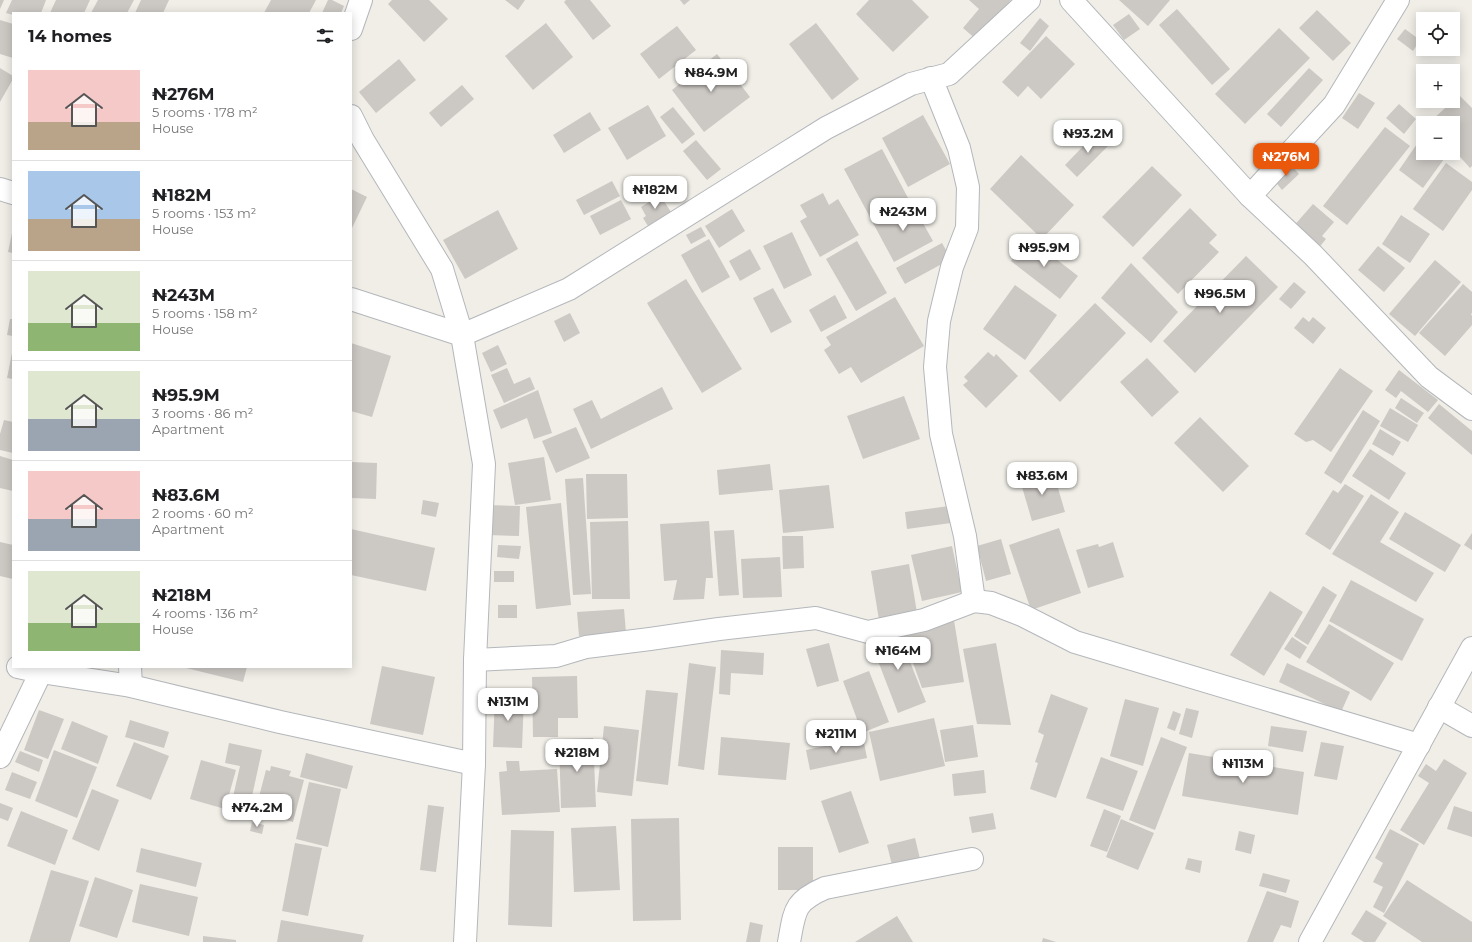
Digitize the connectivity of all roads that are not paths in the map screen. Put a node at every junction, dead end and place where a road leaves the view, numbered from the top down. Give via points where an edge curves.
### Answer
1 (361, 0) edge
2 (1029, 0) edge
3 (1071, 0) edge
4 (1398, 0) edge
5 (352, 26) edge
6 (931, 78) junction
7 (352, 118) edge
8 (0, 189) edge
9 (12, 193) edge
10 (1250, 196) junction
11 (352, 299) edge
12 (462, 335) junction
13 (1472, 409) edge
14 (974, 601) junction
15 (1472, 648) edge
16 (475, 660) junction
17 (0, 663) edge
18 (12, 666) edge
19 (23, 668) edge
20 (41, 672) junction
21 (130, 677) edge
22 (1439, 707) junction
23 (1472, 726) edge
24 (1419, 744) junction
25 (0, 757) edge
26 (474, 764) junction
27 (972, 859) dead end
28 (465, 942) edge
29 (789, 942) edge
30 (1310, 942) edge

1 - 5 street
2 - 6 street via 949,74
3 - 10 street
4 - 10 street via 1334,105
6 - 12 street via 911,84 826,128 569,289
6 - 14 street via 959,148 968,187 967,228 952,267 939,321 935,367 941,434 964,536
7 - 12 street via 442,269
8 - 9 street
10 - 13 street via 1313,255 1429,377
11 - 12 street
12 - 16 street via 484,464
14 - 16 street via 924,620 868,632 816,618 586,647 556,656
14 - 24 street via 990,603 1022,615 1075,642
15 - 22 street
16 - 26 street
17 - 18 street
19 - 20 street
20 - 21 street
20 - 25 street
21 - 26 street via 280,722
22 - 23 street
22 - 24 street
24 - 30 street
26 - 28 street
27 - 29 street via 825,888 800,903 795,913

